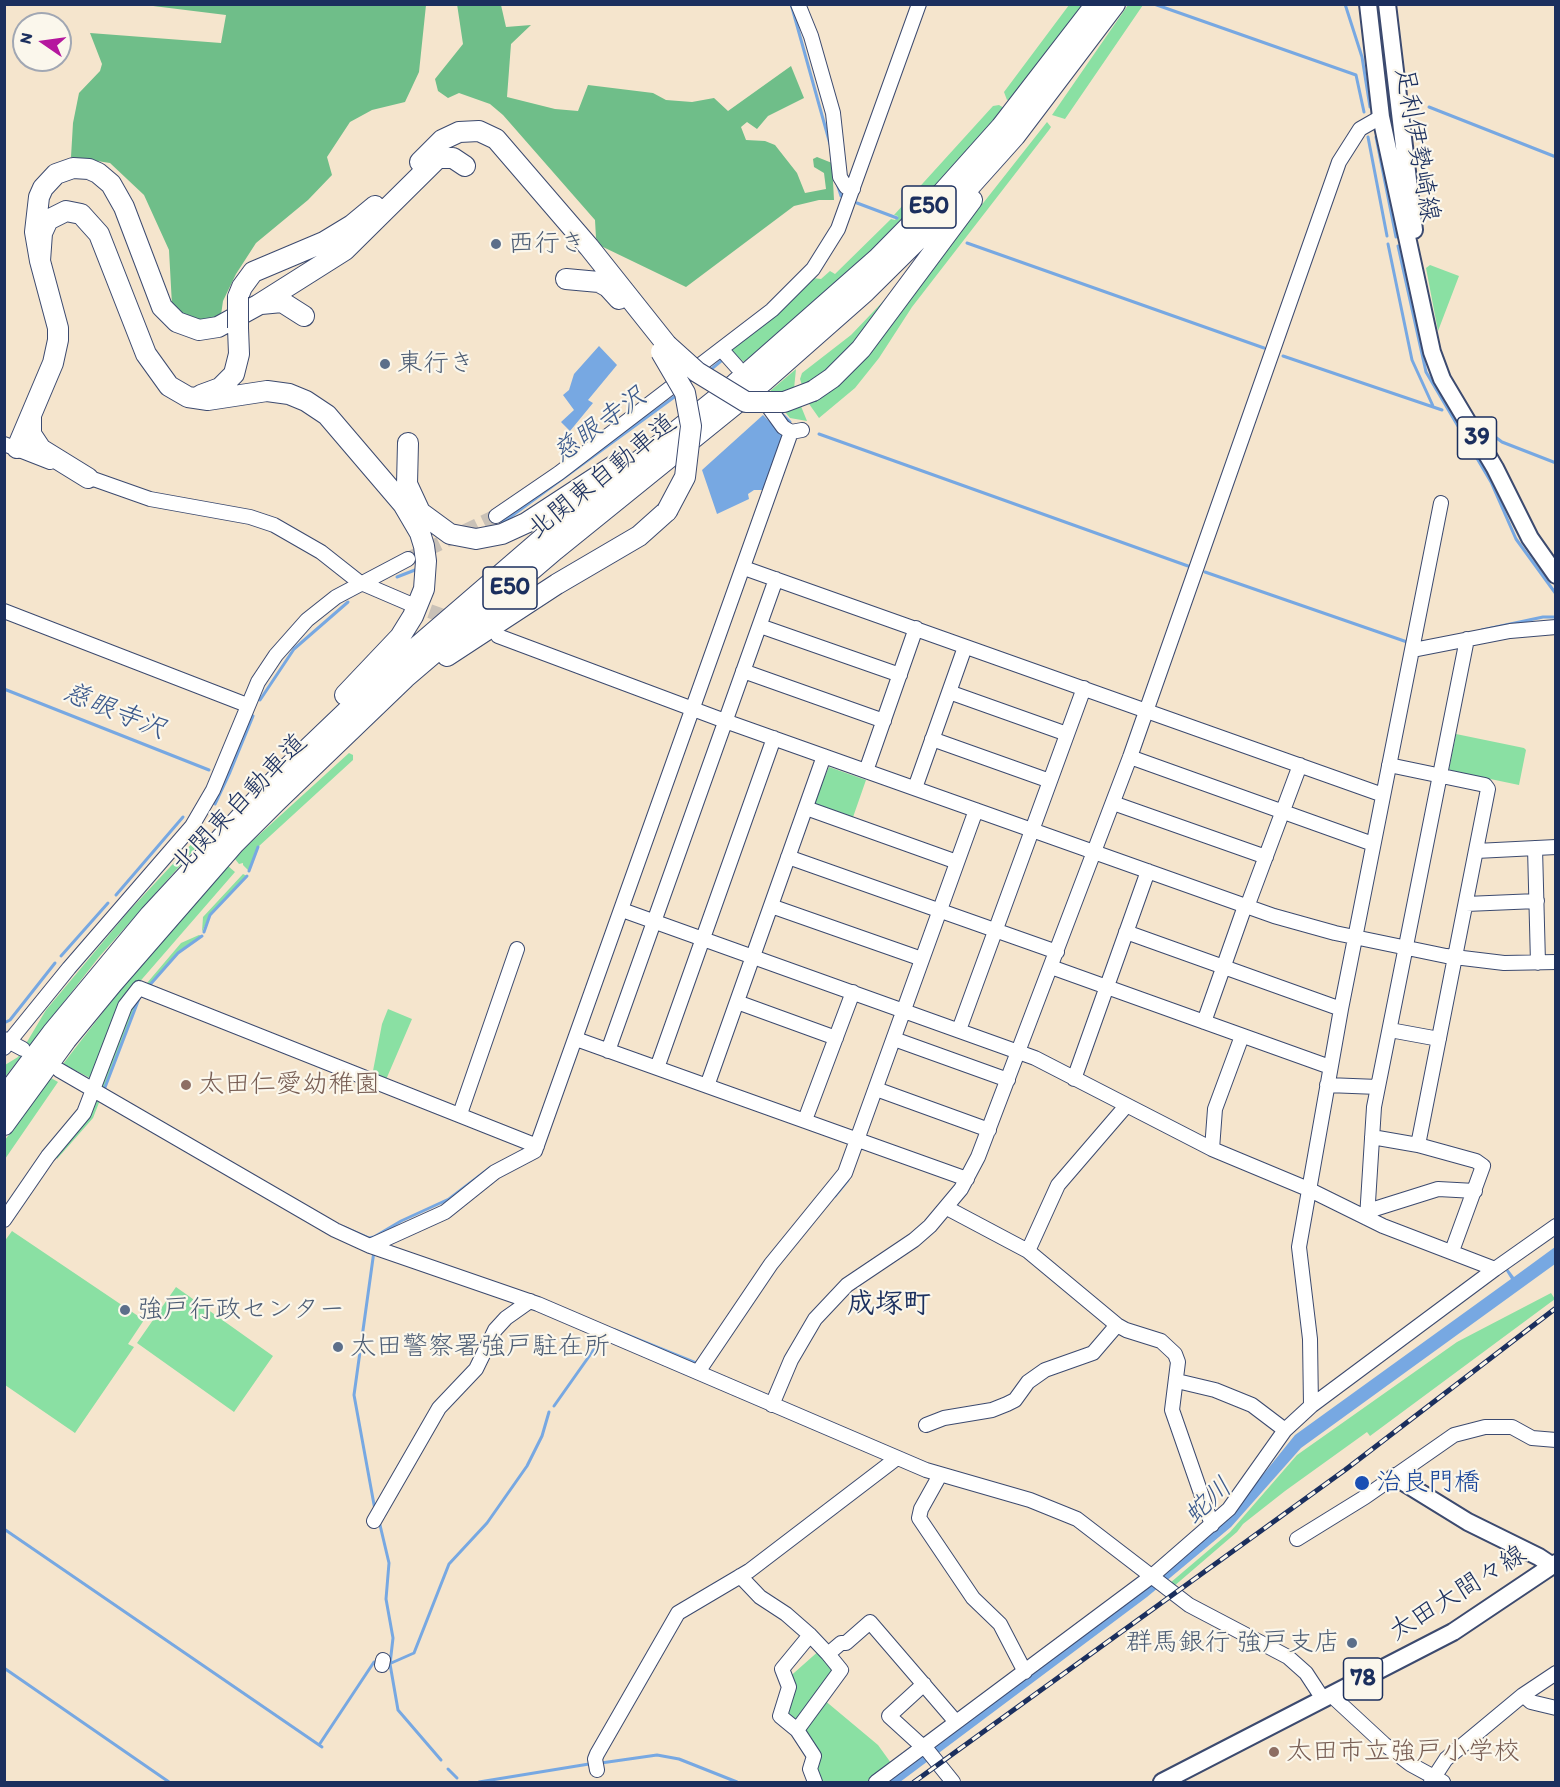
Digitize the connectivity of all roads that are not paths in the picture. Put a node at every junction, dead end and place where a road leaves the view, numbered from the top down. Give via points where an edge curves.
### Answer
1 (798, 4) edge
2 (919, 4) edge
3 (1096, 4) edge
4 (1115, 4) edge
5 (1368, 4) edge
6 (1387, 4) edge
7 (1393, 60) junction
8 (1053, 89) junction
9 (1381, 117) junction
10 (1404, 131) junction
11 (465, 166) dead end
12 (853, 189) junction
13 (40, 261) junction
14 (566, 279) dead end
15 (1419, 293) junction
16 (258, 305) junction
17 (304, 316) dead end
18 (664, 348) junction
19 (722, 349) junction
20 (736, 376) junction
21 (177, 392) junction
22 (762, 398) dead end
23 (33, 408) junction
24 (408, 443) dead end
25 (10, 446) edge
26 (88, 478) junction
27 (1441, 503) dead end
28 (496, 516) tunnel mouth
29 (408, 559) tunnel mouth
30 (744, 568) junction
31 (1556, 575) edge
32 (776, 579) junction
33 (359, 582) junction
34 (408, 603) tunnel mouth
35 (4, 611) edge
36 (760, 626) junction
37 (1556, 627) edge
38 (916, 628) junction
39 (498, 636) dead end
40 (1467, 639) junction
41 (965, 647) junction
42 (1413, 650) junction
43 (743, 671) junction
44 (900, 675) junction
45 (1084, 688) junction
46 (949, 692) junction
47 (247, 705) junction
48 (694, 709) junction
49 (1146, 710) junction
50 (725, 721) junction
51 (884, 722) junction
52 (1067, 734) junction
53 (345, 735) junction
54 (774, 738) junction
55 (932, 739) junction
56 (824, 756) junction
57 (1130, 757) junction
58 (1300, 765) junction
59 (1389, 765) junction
60 (866, 771) junction
61 (1442, 776) junction
62 (1050, 781) junction
63 (915, 788) junction
64 (1383, 795) junction
65 (252, 803) junction
66 (1113, 803) junction
67 (806, 808) junction
68 (976, 810) junction
69 (1282, 811) junction
70 (1032, 830) junction
71 (1373, 844) junction
72 (1556, 847) edge
73 (1535, 848) junction
74 (1476, 851) junction
75 (1095, 853) junction
76 (788, 857) junction
77 (1266, 857) junction
78 (957, 862) junction
79 (1148, 871) junction
80 (1537, 901) junction
81 (1466, 903) junction
82 (771, 906) junction
83 (1246, 907) junction
84 (622, 910) junction
85 (939, 911) junction
86 (653, 921) junction
87 (996, 931) junction
88 (1126, 932) junction
89 (1355, 937) junction
90 (703, 939) junction
91 (1406, 947) junction
92 (517, 949) dead end
93 (1057, 952) junction
94 (753, 956) junction
95 (1455, 957) junction
96 (922, 959) junction
97 (1556, 962) edge
98 (1538, 963) junction
99 (1051, 967) junction
100 (1224, 967) junction
101 (1106, 987) junction
102 (853, 992) junction
103 (737, 1002) junction
104 (1341, 1009) junction
105 (904, 1010) junction
106 (1204, 1022) junction
107 (959, 1030) junction
108 (1390, 1030) junction
109 (1242, 1036) junction
110 (836, 1038) junction
111 (894, 1039) junction
112 (1439, 1039) junction
113 (576, 1040) junction
114 (6, 1043) edge
115 (23, 1049) dead end
116 (608, 1051) junction
117 (1019, 1051) junction
118 (1330, 1067) junction
119 (657, 1068) junction
120 (58, 1070) dead end
121 (1074, 1079) junction
122 (1008, 1080) junction
123 (1327, 1084) junction
124 (707, 1086) junction
125 (1378, 1087) junction
126 (876, 1089) junction
127 (93, 1090) junction
128 (4, 1097) edge
129 (1126, 1106) junction
130 (460, 1114) junction
131 (805, 1120) junction
132 (4, 1125) edge
133 (989, 1130) junction
134 (1372, 1137) junction
135 (858, 1139) junction
136 (1418, 1145) junction
137 (537, 1146) junction
138 (1212, 1149) junction
139 (967, 1179) junction
140 (1308, 1189) junction
141 (1475, 1191) junction
142 (947, 1208) junction
143 (1368, 1215) junction
144 (4, 1221) edge
145 (1556, 1226) edge
146 (370, 1246) junction
147 (1028, 1251) junction
148 (1452, 1251) junction
149 (1495, 1269) junction
150 (530, 1301) junction
151 (1117, 1325) junction
152 (698, 1372) junction
153 (1176, 1381) junction
154 (772, 1405) junction
155 (1311, 1406) junction
156 (926, 1425) dead end
157 (1285, 1430) junction
158 (1556, 1440) edge
159 (897, 1458) junction
160 (940, 1475) junction
161 (1395, 1477) junction
162 (374, 1521) dead end
163 (1212, 1525) junction
164 (1297, 1539) dead end
165 (1553, 1564) edge
166 (740, 1576) junction
167 (1158, 1580) junction
168 (810, 1635) junction
169 (828, 1654) junction
170 (1024, 1672) junction
171 (1556, 1673) edge
172 (924, 1684) junction
173 (1522, 1695) junction
174 (1327, 1697) junction
175 (1556, 1708) edge
176 (956, 1722) junction
177 (797, 1730) junction
178 (924, 1747) junction
179 (597, 1770) dead end
180 (1435, 1781) edge
181 (815, 1782) edge
182 (876, 1782) edge
183 (953, 1782) edge
184 (1162, 1782) edge

1 - 12 street via 832,113 840,177 846,187
2 - 12 street
3 - 20 highway, 北関東自動車道 / E50 via 1040,80 942,193 854,281
4 - 8 highway, 北関東自動車道 / E50
5 - 9 main road, 足利伊勢崎線 / 39
6 - 7 main road, 足利伊勢崎線 / 39
7 - 9 main road via 1390,66 1394,103
7 - 10 main road, 足利伊勢崎線 / 39
8 - 18 highway, bridge via 861,349 813,391 784,402 746,402
8 - 53 highway, 北関東自動車道 / E50 via 978,178 865,292 764,381 440,648
9 - 10 main road
9 - 15 main road, 足利伊勢崎線 / 39
9 - 49 street via 1360,129 1339,162
10 - 15 main road, 足利伊勢崎線 / 39
11 - 16 highway via 453,158 438,158 345,250
12 - 19 street via 838,229 813,269 786,298
13 - 16 highway via 35,218 43,188 64,170 89,169 105,178 117,193 162,307 177,322 191,329 208,329
13 - 21 highway via 42,233 53,215 74,212 88,219 99,234 146,354 160,378
13 - 23 highway via 58,340 53,363
14 - 18 highway via 608,286
15 - 31 main road, 足利伊勢崎線 / 39 via 1442,379 1495,468 1530,538
16 - 17 highway via 282,302
18 - 21 highway, bridge via 505,146 479,131 459,132 442,140 352,225 324,242 263,266 247,279 238,297 237,365 227,382 201,395
18 - 53 highway, bridge via 685,393 691,426 685,477 667,511 639,536 465,644 387,708
19 - 20 street
19 - 28 street
20 - 24 highway via 549,508 513,529 484,538 450,534 420,512 407,484
20 - 65 highway, 北関東自動車道 / E50 via 391,669
21 - 65 highway via 208,400 276,392 316,406 403,504 420,533 425,554 424,589 407,626 285,760
22 - 30 street via 783,427 797,431
23 - 25 highway
23 - 26 highway via 30,426 35,443
25 - 26 street
26 - 33 street via 150,499 274,525 321,552
27 - 42 street
29 - 33 street
30 - 32 street
30 - 48 street
32 - 36 street
32 - 38 street
33 - 34 street
33 - 47 street via 319,610 289,640 265,669
35 - 47 street
36 - 43 street
36 - 44 street
37 - 40 street
38 - 41 street
38 - 44 street
39 - 48 street
40 - 42 street
40 - 61 street
41 - 45 street
41 - 46 street
42 - 59 street
43 - 50 street
43 - 51 street
44 - 51 street
45 - 49 street
45 - 52 street
46 - 52 street
46 - 55 street
47 - 114 street via 213,790 192,826
48 - 50 street
48 - 84 street
49 - 57 street
49 - 58 street
50 - 54 street
50 - 86 street
51 - 60 street
52 - 62 street
53 - 132 highway, 北関東自動車道 / E50 via 234,844 164,923 66,1040
54 - 56 street
54 - 90 street
55 - 62 street
55 - 63 street
56 - 60 street
56 - 67 street
57 - 66 street
57 - 69 street
58 - 64 street
58 - 69 street
59 - 61 street
59 - 64 street
60 - 63 street
61 - 74 street via 1488,787
61 - 91 street
62 - 70 street
63 - 68 street
64 - 71 street
65 - 128 highway, 北関東自動車道 / E50 via 101,972
66 - 75 street
66 - 77 street
67 - 76 street
67 - 78 street
68 - 70 street
68 - 78 street
69 - 71 street
69 - 77 street
70 - 75 street
70 - 87 street
71 - 89 street
72 - 73 street
73 - 74 street
73 - 80 street
74 - 81 street
75 - 79 street
75 - 93 street
76 - 82 street
76 - 85 street
77 - 83 street
78 - 85 street
79 - 83 street
79 - 88 street
80 - 81 street
80 - 98 street
81 - 95 street
82 - 94 street
82 - 96 street
83 - 89 street
83 - 100 street
84 - 86 street
84 - 113 street
85 - 87 street
85 - 96 street
86 - 90 street
86 - 116 street
87 - 93 street
87 - 107 street
88 - 100 street
88 - 101 street
89 - 91 street
89 - 104 street
90 - 94 street
90 - 119 street
91 - 95 street
91 - 108 street
92 - 130 street
93 - 99 street
94 - 102 street
94 - 103 street
95 - 98 street
95 - 112 street
96 - 105 street
97 - 98 street
99 - 101 street
99 - 117 street
100 - 104 street
100 - 106 street
101 - 106 street
101 - 121 street
102 - 105 street
102 - 110 street
103 - 110 street
103 - 124 street
104 - 118 street
105 - 107 street
105 - 111 street
106 - 109 street
107 - 117 street
108 - 112 street
108 - 125 street
109 - 118 street
109 - 138 street via 1215,1109
110 - 131 street
111 - 122 street
111 - 126 street
112 - 136 street
113 - 116 street
113 - 137 street
114 - 115 street
116 - 119 street
117 - 121 street
117 - 122 street
118 - 123 street
119 - 124 street
120 - 127 street
121 - 129 street
122 - 133 street
123 - 125 street
123 - 140 street
124 - 131 street
125 - 134 street
126 - 133 street
126 - 135 street
127 - 130 street via 125,1006 139,988
127 - 144 street via 84,1113 48,1156
127 - 146 street via 335,1230
129 - 138 street
129 - 147 street via 1058,1185
130 - 137 street
131 - 135 street
133 - 139 street
134 - 136 street
134 - 143 street
135 - 139 street
135 - 152 street via 840,1182 771,1264
136 - 141 street via 1481,1164 1484,1168
137 - 146 street via 535,1151 495,1172 445,1212
138 - 140 street
139 - 142 street
140 - 143 street
140 - 155 street via 1299,1247 1310,1339
141 - 143 street via 1438,1189
141 - 148 street
142 - 147 street
142 - 154 street via 914,1240 866,1271 829,1302 800,1342
143 - 148 street
145 - 149 street
146 - 150 street
147 - 151 street
148 - 149 street
149 - 155 street
150 - 152 street
150 - 162 street via 495,1330 476,1369 438,1408
151 - 153 street via 1168,1347 1178,1362
151 - 156 street via 1093,1353 1045,1370 1028,1382 1015,1400 992,1410
152 - 154 street
153 - 157 street via 1215,1390 1252,1406
153 - 163 street via 1172,1410
154 - 159 street
155 - 157 street
157 - 163 street via 1233,1503
158 - 161 street via 1532,1438 1512,1427 1485,1427 1454,1435
159 - 160 street
159 - 166 street
160 - 167 street via 1054,1508 1077,1519
160 - 170 street via 919,1518 973,1598 1000,1624
161 - 164 street
161 - 165 main road via 1468,1522
163 - 167 street
165 - 174 main road, 太田大間々線 / 78 via 1453,1632
166 - 168 street via 760,1597
166 - 179 street via 675,1617 597,1754
167 - 170 street
167 - 174 street via 1189,1605 1288,1657
168 - 169 street
168 - 177 street via 782,1669 789,1687 780,1716
169 - 172 street via 870,1622
169 - 177 street via 841,1670
170 - 176 street
171 - 173 street
172 - 176 street
172 - 178 street via 889,1716
173 - 175 street via 1531,1702
173 - 180 street via 1446,1759
174 - 180 street
174 - 184 main road, 太田大間々線 / 78
176 - 178 street
177 - 181 street via 814,1756 810,1768
178 - 182 street
178 - 183 street

